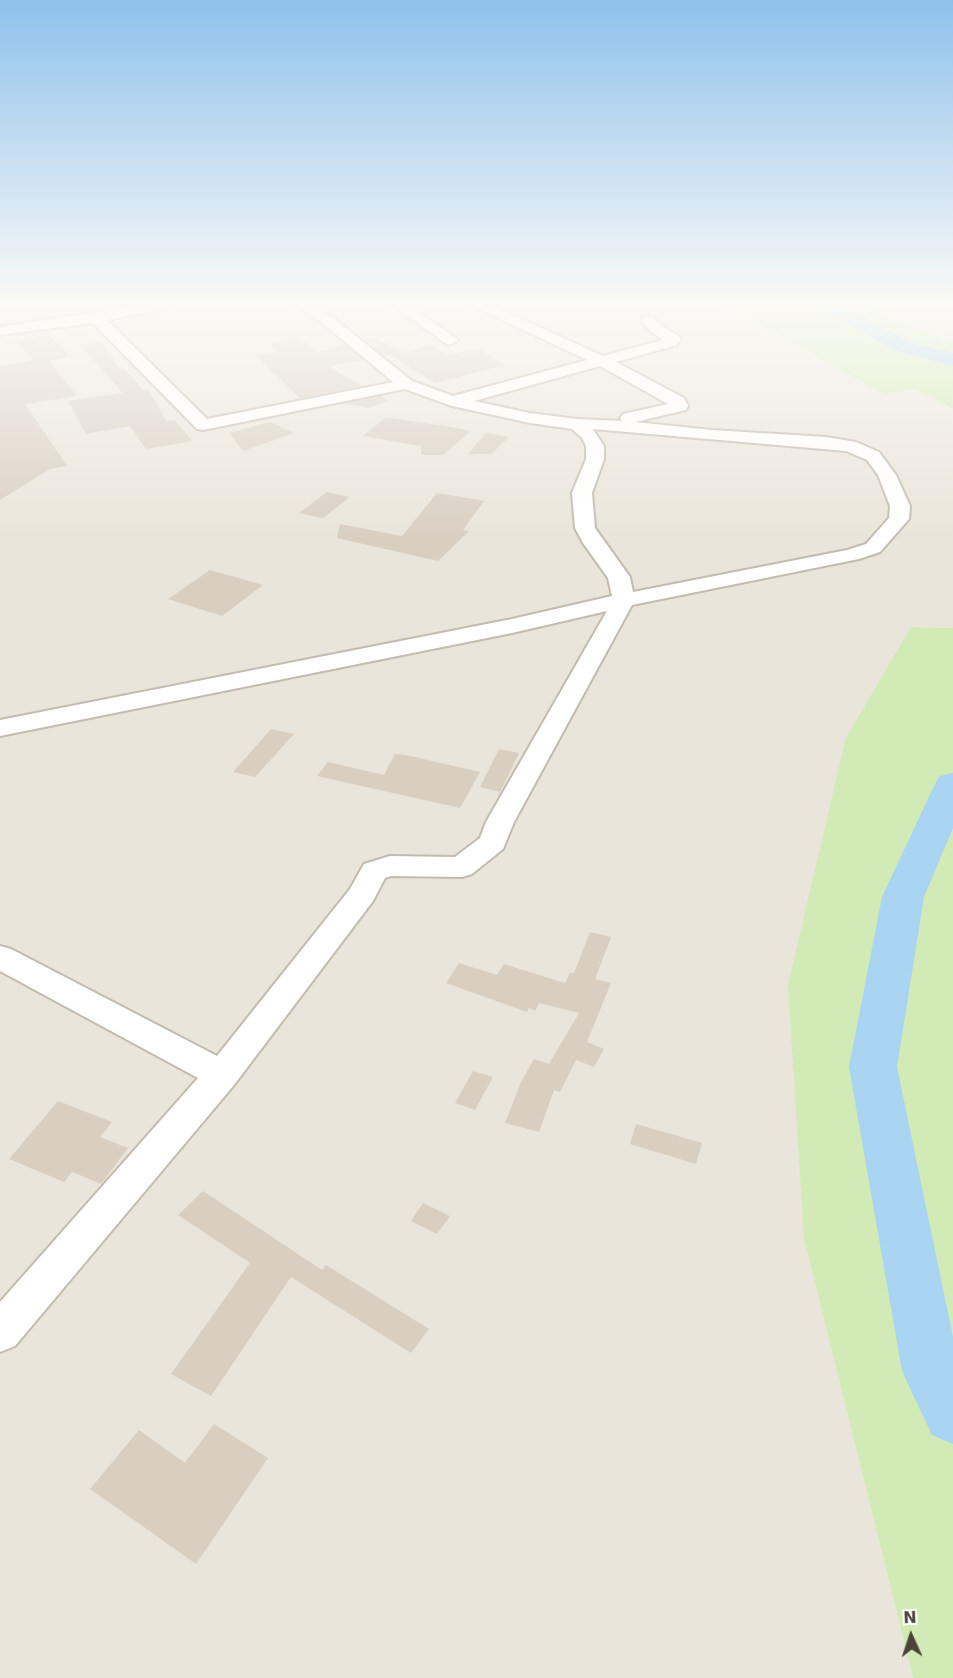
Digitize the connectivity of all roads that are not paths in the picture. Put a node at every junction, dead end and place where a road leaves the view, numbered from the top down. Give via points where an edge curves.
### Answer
1 (162, 383) edge
2 (521, 383) edge
3 (643, 383) edge
4 (406, 384) joint
5 (452, 401) junction
6 (577, 424) junction
7 (604, 424) junction
8 (624, 600) junction
9 (0, 728) edge
10 (0, 957) edge
11 (222, 1075) junction
12 (0, 1332) edge

1 - 4 street via 204,425
2 - 5 street
3 - 7 street via 680,406
4 - 5 street
5 - 6 street
6 - 7 street
6 - 8 street via 595,446 595,459 582,493 585,528 619,577
7 - 8 street via 850,446 873,456 900,506 898,519 873,548
8 - 9 street via 368,656
8 - 11 street via 500,822 493,842 462,867 390,866 374,871 362,894
10 - 11 street
11 - 12 street

